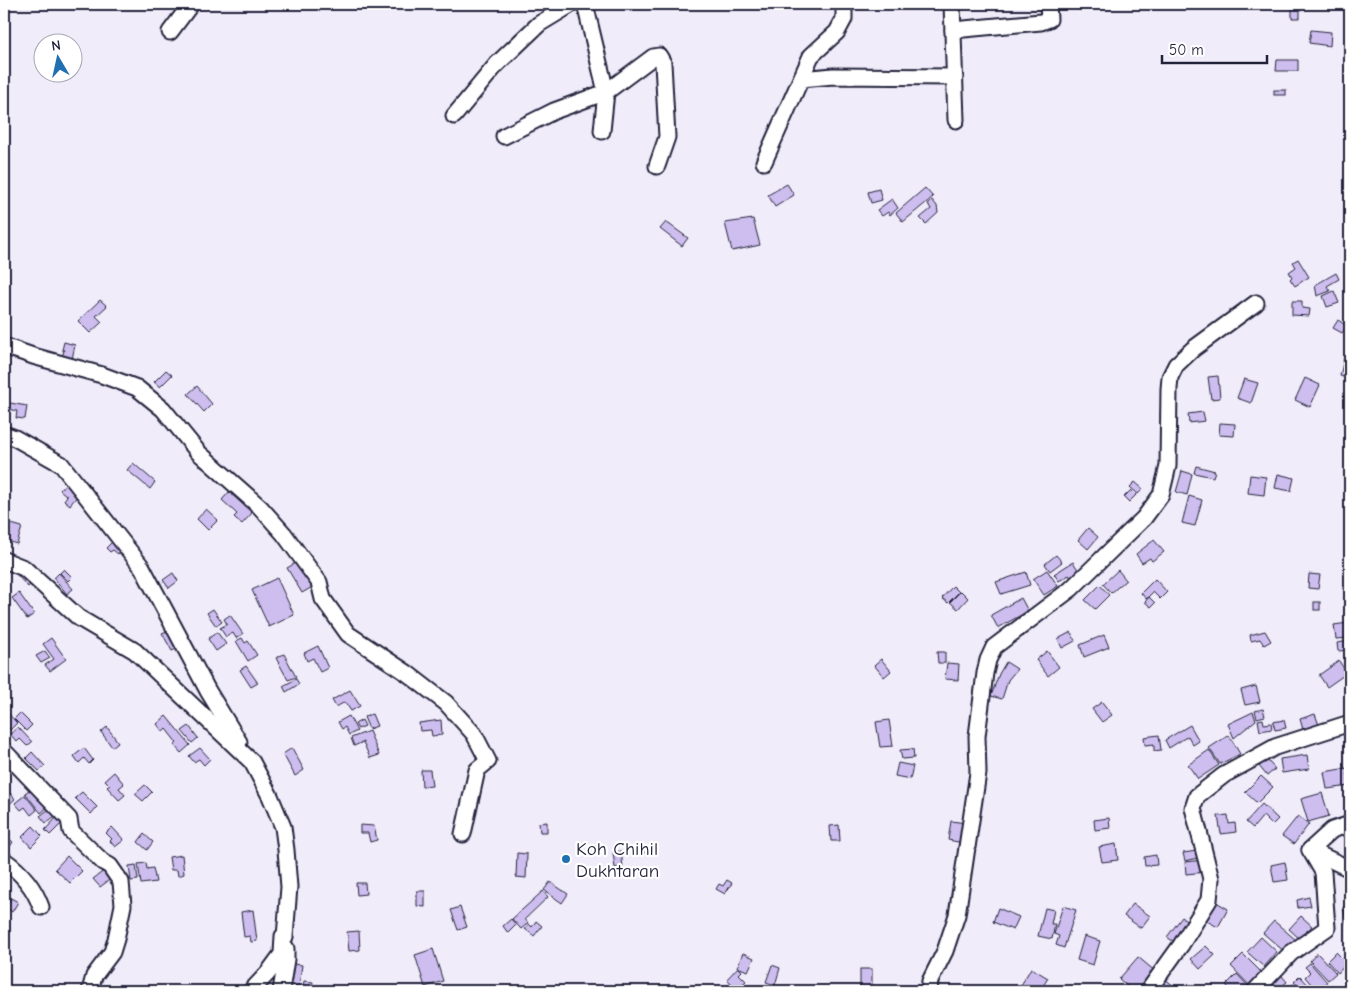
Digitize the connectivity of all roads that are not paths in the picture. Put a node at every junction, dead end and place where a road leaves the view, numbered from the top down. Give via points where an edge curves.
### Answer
1 (191, 4) edge
2 (572, 4) edge
3 (585, 4) edge
4 (844, 4) edge
5 (952, 4) edge
6 (1048, 4) edge
7 (954, 30) junction
8 (170, 32) dead end
9 (955, 77) junction
10 (801, 79) junction
11 (606, 92) junction
12 (454, 116) dead end
13 (956, 120) dead end
14 (602, 131) dead end
15 (504, 136) dead end
16 (764, 162) dead end
17 (657, 166) dead end
18 (1256, 303) dead end
19 (4, 346) edge
20 (4, 434) edge
21 (4, 560) edge
22 (1350, 723) edge
23 (4, 751) edge
24 (252, 762) junction
25 (1350, 824) edge
26 (463, 834) dead end
27 (1310, 850) junction
28 (4, 860) edge
29 (1350, 869) edge
30 (41, 907) dead end
31 (285, 937) junction
32 (90, 991) edge
33 (251, 991) edge
34 (281, 991) edge
35 (929, 991) edge
36 (1148, 991) edge
37 (1255, 991) edge

1 - 8 street
2 - 12 street via 539,24 496,64
3 - 11 street
4 - 10 street via 844,19 837,32 811,56
5 - 7 street
6 - 7 street via 1049,19 1041,22
7 - 9 street
9 - 10 street via 834,76
9 - 13 street
10 - 16 street
11 - 14 street
11 - 15 street via 554,111
11 - 17 street via 653,57 659,56 663,63 667,137
18 - 35 street via 1176,365 1170,377 1168,466 1160,495 1144,518 1071,589 994,647 988,660 977,736 978,773 957,915 946,951 930,981
19 - 26 street via 137,388 163,409 198,452 260,507 284,534 319,582 323,599 348,634 446,702 474,734 488,761 477,770
20 - 24 street via 61,464 142,568 208,691
21 - 24 street via 24,568 79,618 135,651
22 - 36 street via 1275,747 1224,775 1197,796 1193,808 1211,879 1209,900
23 - 32 street via 69,820 71,831 110,866 121,882 122,906 116,939 112,952 94,976
24 - 31 street via 283,827 289,887
25 - 27 street via 1332,830
27 - 29 street
27 - 37 street via 1323,872 1327,928 1290,954
28 - 30 street via 28,882
31 - 33 street via 282,954
31 - 34 street via 286,959

